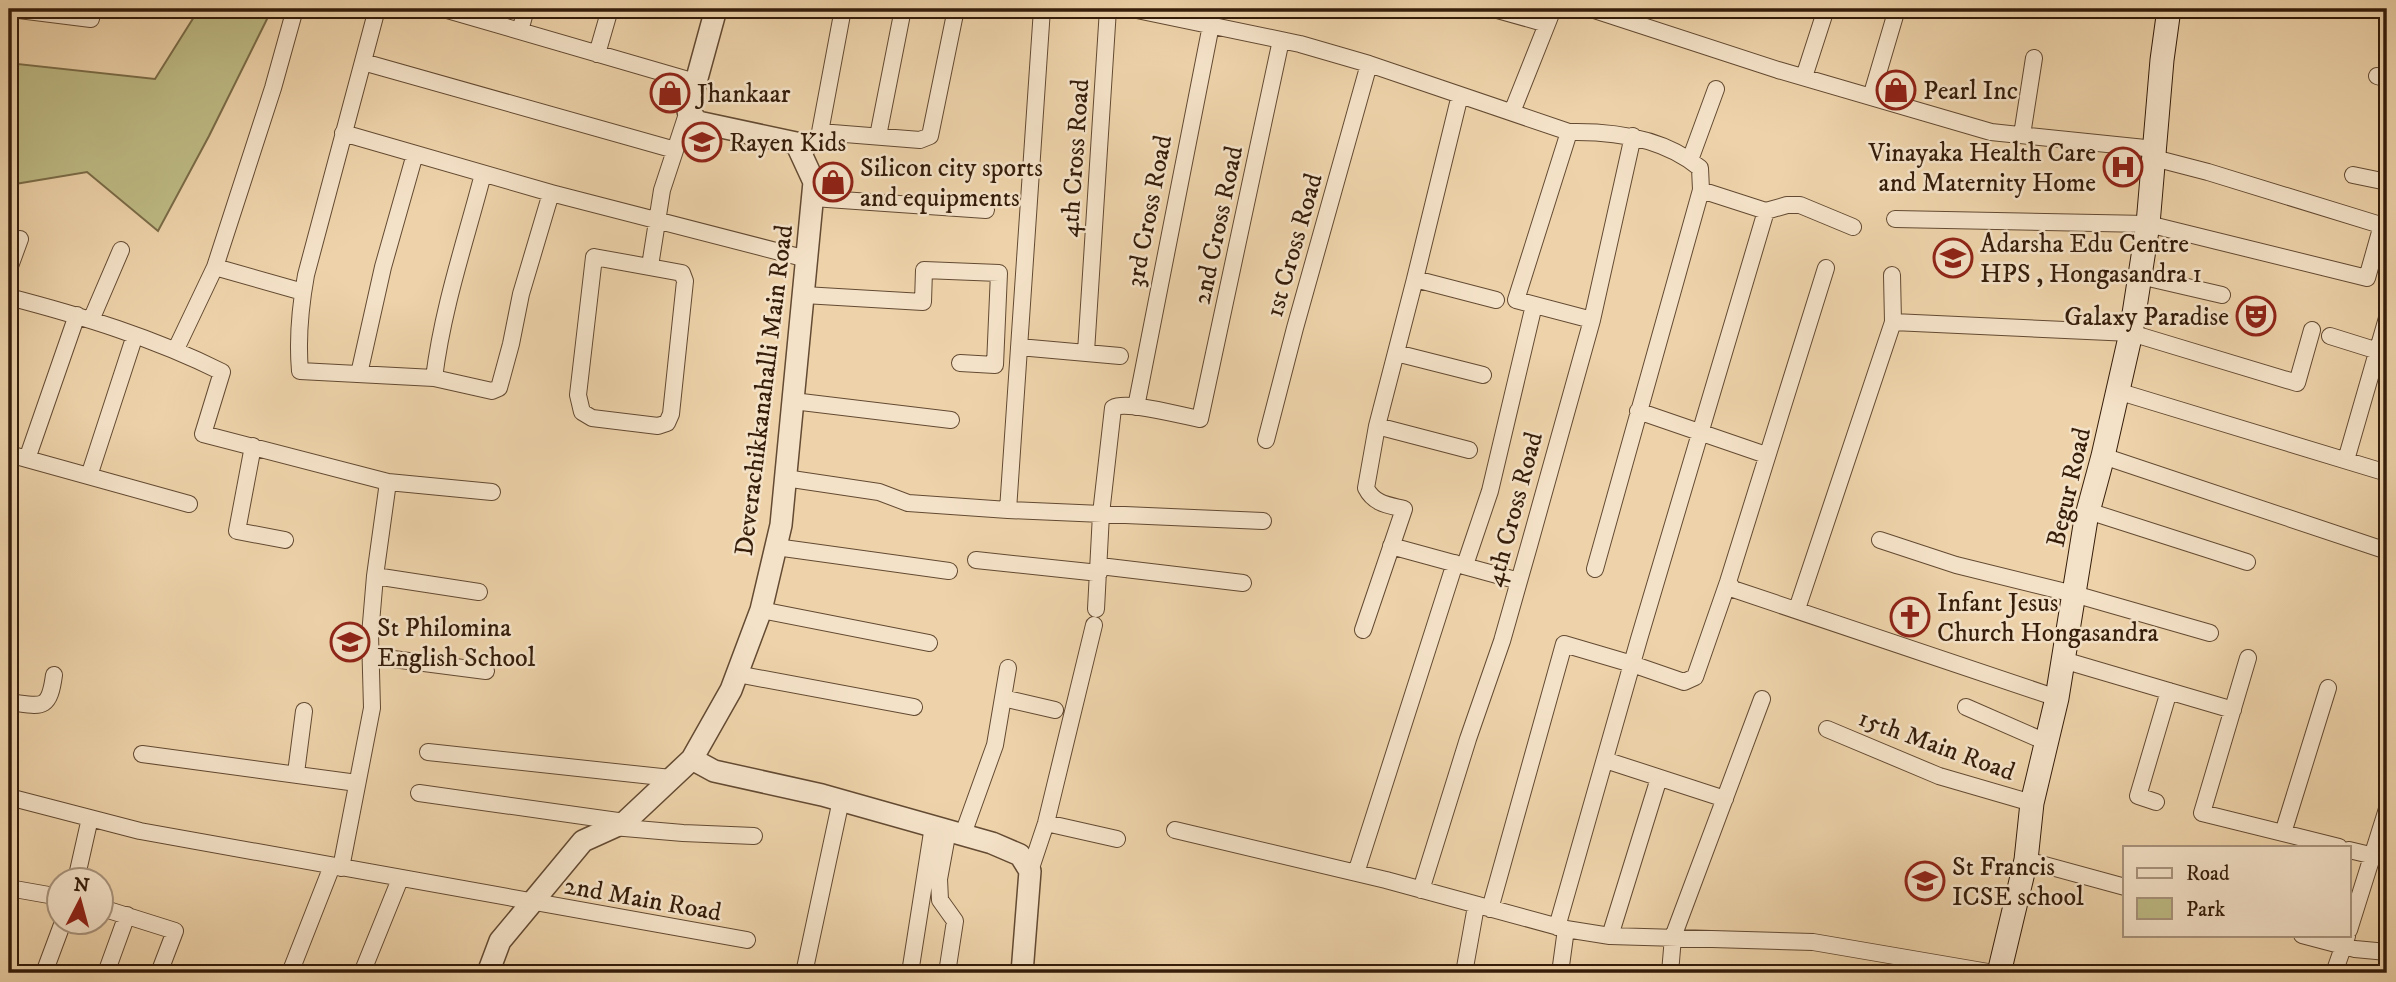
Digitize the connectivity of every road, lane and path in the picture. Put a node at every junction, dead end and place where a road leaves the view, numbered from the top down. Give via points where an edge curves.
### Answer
1 (11, 9) edge
2 (295, 9) edge
3 (377, 9) edge
4 (448, 9) edge
5 (526, 9) edge
6 (610, 9) edge
7 (716, 9) edge
8 (843, 9) edge
9 (902, 9) edge
10 (956, 9) edge
11 (1042, 9) edge
12 (1108, 9) edge
13 (1132, 9) edge
14 (1494, 9) edge
15 (1591, 9) edge
16 (1826, 9) edge
17 (1897, 9) edge
18 (2169, 9) edge
19 (1550, 16) edge
20 (91, 19) dead end
21 (1211, 25) junction
22 (520, 31) junction
23 (1281, 40) junction
24 (597, 54) junction
25 (2035, 58) dead end
26 (363, 62) junction
27 (1369, 64) junction
28 (1804, 77) junction
29 (695, 82) junction
30 (1716, 89) dead end
31 (1460, 95) junction
32 (1871, 97) junction
33 (688, 111) junction
34 (1512, 112) junction
35 (820, 132) junction
36 (1569, 132) junction
37 (343, 133) junction
38 (2022, 135) junction
39 (878, 136) junction
40 (1633, 136) junction
41 (675, 150) junction
42 (415, 154) junction
43 (801, 154) junction
44 (2155, 154) junction
45 (1690, 160) junction
46 (483, 174) junction
47 (2353, 175) dead end
48 (2387, 182) edge
49 (1700, 190) junction
50 (551, 193) junction
51 (813, 198) junction
52 (986, 210) dead end
53 (1766, 211) junction
54 (1895, 219) dead end
55 (658, 221) junction
56 (2148, 224) junction
57 (2385, 226) edge
58 (1853, 227) dead end
59 (20, 239) dead end
60 (121, 250) dead end
61 (807, 259) junction
62 (650, 266) junction
63 (215, 267) junction
64 (1826, 268) dead end
65 (9, 269) edge
66 (1892, 275) dead end
67 (2140, 276) junction
68 (1415, 279) junction
69 (303, 292) junction
70 (803, 295) junction
71 (2222, 295) dead end
72 (9, 297) edge
73 (1496, 300) dead end
74 (1534, 305) junction
75 (84, 317) junction
76 (2387, 318) edge
77 (1592, 320) junction
78 (1893, 322) junction
79 (2312, 330) dead end
80 (2131, 333) junction
81 (135, 335) junction
82 (2330, 336) dead end
83 (1019, 347) junction
84 (176, 349) junction
85 (2378, 351) junction
86 (1086, 352) junction
87 (1396, 353) junction
88 (1119, 356) dead end
89 (960, 363) dead end
90 (359, 374) junction
91 (1483, 375) dead end
92 (434, 378) junction
93 (2117, 391) junction
94 (793, 401) junction
95 (1136, 407) junction
96 (1638, 411) junction
97 (951, 420) dead end
98 (1377, 426) junction
99 (1700, 432) junction
100 (1266, 440) dead end
101 (253, 446) junction
102 (1469, 450) dead end
103 (9, 454) edge
104 (1766, 455) junction
105 (2103, 456) junction
106 (27, 459) junction
107 (2346, 460) junction
108 (2387, 472) edge
109 (89, 476) junction
110 (785, 478) junction
111 (388, 482) junction
112 (492, 492) dead end
113 (189, 504) dead end
114 (1008, 510) junction
115 (2088, 511) junction
116 (1101, 514) junction
117 (1263, 521) dead end
118 (285, 540) dead end
119 (1880, 540) dead end
120 (1391, 546) junction
121 (776, 547) junction
122 (2387, 551) edge
123 (976, 559) dead end
124 (2248, 562) dead end
125 (1460, 564) junction
126 (1100, 569) junction
127 (1595, 569) dead end
128 (949, 571) dead end
129 (375, 576) junction
130 (1519, 580) junction
131 (1728, 582) junction
132 (1243, 583) dead end
133 (479, 592) dead end
134 (2074, 594) junction
135 (1797, 609) junction
136 (761, 610) junction
137 (1363, 630) dead end
138 (2210, 633) dead end
139 (929, 643) dead end
140 (370, 656) junction
141 (2248, 658) dead end
142 (2063, 660) junction
143 (1633, 664) junction
144 (1008, 668) dead end
145 (486, 671) dead end
146 (737, 674) junction
147 (54, 675) dead end
148 (2328, 688) dead end
149 (2169, 691) junction
150 (1003, 698) junction
151 (2057, 698) junction
152 (1762, 699) dead end
153 (9, 702) edge
154 (914, 707) dead end
155 (1966, 708) dead end
156 (1055, 710) dead end
157 (2232, 710) junction
158 (304, 711) dead end
159 (1827, 729) dead end
160 (2046, 742) junction
161 (428, 752) dead end
162 (142, 754) dead end
163 (692, 759) junction
164 (1605, 760) junction
165 (296, 773) junction
166 (671, 778) junction
167 (1659, 778) junction
168 (357, 783) junction
169 (419, 793) dead end
170 (9, 797) edge
171 (1725, 799) junction
172 (841, 800) junction
173 (2156, 802) dead end
174 (2032, 803) junction
175 (2387, 809) edge
176 (90, 818) junction
177 (1046, 823) junction
178 (619, 824) junction
179 (948, 830) junction
180 (1175, 830) dead end
181 (2283, 833) junction
182 (754, 836) dead end
183 (1117, 839) dead end
184 (2335, 846) edge
185 (2350, 850) edge
186 (2380, 857) edge
187 (2026, 860) junction
188 (79, 866) edge
189 (336, 867) junction
190 (1030, 871) junction
191 (1356, 873) junction
192 (400, 879) junction
193 (2123, 886) edge
194 (9, 888) edge
195 (1421, 890) junction
196 (46, 895) edge
197 (531, 903) junction
198 (1483, 908) junction
199 (116, 912) edge
200 (127, 915) junction
201 (1562, 928) junction
202 (2350, 928) edge
203 (58, 936) edge
204 (1610, 936) junction
205 (2324, 936) edge
206 (1674, 937) junction
207 (2346, 937) edge
208 (747, 940) dead end
209 (2387, 952) edge
210 (44, 973) edge
211 (106, 973) edge
212 (159, 973) edge
213 (290, 973) edge
214 (362, 973) edge
215 (488, 973) edge
216 (804, 973) edge
217 (910, 973) edge
218 (947, 973) edge
219 (1022, 973) edge
220 (1464, 973) edge
221 (1560, 973) edge
222 (1670, 973) edge
223 (1994, 973) edge
224 (1999, 973) edge
225 (2334, 973) edge

1 - 20 street
2 - 63 street
3 - 26 street
4 - 22 street
5 - 22 street
6 - 24 street
7 - 29 street
8 - 35 street
9 - 39 street
10 - 39 street via 930,136 920,140
11 - 83 street
12 - 86 street, 4th Cross Road
13 - 21 street
14 - 19 street
15 - 28 street
16 - 28 street
17 - 32 street
18 - 44 main road, Begur Road
19 - 34 street
21 - 23 street
21 - 95 street, 3rd Cross Road
22 - 24 street
23 - 27 street
23 - 95 street, 2nd Cross Road via 1200,419
24 - 29 street
25 - 38 street
26 - 37 street
26 - 41 street
27 - 31 street
27 - 100 street, 1st Cross Road
28 - 32 street
29 - 33 street
30 - 45 street
31 - 34 street
31 - 68 street
32 - 38 street via 1991,132
33 - 41 street
33 - 43 street via 698,122 796,143
34 - 36 street
35 - 39 street
35 - 43 street
36 - 40 street
36 - 74 street via 1516,300
37 - 42 street
37 - 69 street
38 - 44 street
40 - 45 street
40 - 77 street, 4th Cross Road
41 - 55 street
42 - 46 street
42 - 90 street
43 - 51 street, Deverachikkanahalli Main Road via 814,182
44 - 56 main road, Begur Road
44 - 57 street
45 - 49 street via 1700,168
46 - 50 street
46 - 92 street via 451,285
47 - 48 street
49 - 53 street
49 - 96 street
50 - 55 street
50 - 92 street via 499,388 492,391
51 - 52 street
51 - 61 street, Deverachikkanahalli Main Road
53 - 58 street via 1800,205
53 - 99 street
54 - 56 street
55 - 61 street
55 - 62 street
56 - 57 street via 2367,278
56 - 67 main road, Begur Road
59 - 65 street
60 - 75 street
61 - 70 street, Deverachikkanahalli Main Road
62 - 62 street via 682,273 685,281 671,414 667,423 658,426 592,418 582,412 578,395 594,257
63 - 69 street
63 - 84 street
64 - 104 street
66 - 78 street
67 - 71 street
67 - 80 main road, Begur Road
68 - 73 street
68 - 87 street
69 - 90 street via 300,371
70 - 89 street via 923,302 924,270 999,273 995,365
70 - 94 street, Deverachikkanahalli Main Road
72 - 75 street
74 - 77 street
74 - 125 street via 1490,491
75 - 81 street
75 - 106 street
76 - 85 street
77 - 130 street, 4th Cross Road
78 - 80 street
78 - 135 street
79 - 80 street via 2297,383
80 - 93 main road, Begur Road
81 - 84 street
81 - 109 street
82 - 85 street
83 - 86 street
83 - 114 street
84 - 101 street via 222,372 203,434
85 - 107 street
86 - 88 street
87 - 91 street
87 - 98 street
90 - 92 street
93 - 105 main road, Begur Road
93 - 107 street
94 - 97 street
94 - 110 street, Deverachikkanahalli Main Road
95 - 116 street via 1113,408
96 - 99 street
96 - 127 street
98 - 102 street
98 - 120 street via 1366,488 1379,503 1404,509
99 - 104 street
99 - 143 street
101 - 111 street
101 - 118 street via 237,531
103 - 106 street
104 - 131 street
105 - 115 main road, Begur Road
105 - 122 street
106 - 109 street
107 - 108 street
109 - 113 street
110 - 114 street via 879,492 908,503
110 - 121 street, Deverachikkanahalli Main Road
111 - 112 street
111 - 129 street
114 - 116 street
115 - 124 street
115 - 134 main road, Begur Road
116 - 117 street
116 - 126 street
119 - 134 street via 1956,565
120 - 125 street
120 - 137 street
121 - 128 street
121 - 136 street, Deverachikkanahalli Main Road
123 - 126 street
125 - 130 street
125 - 191 street
126 - 132 street
126 - 177 street via 1095,617
129 - 133 street
129 - 140 street
130 - 195 street, 4th Cross Road
131 - 135 street via 1733,589
131 - 143 street via 1695,677 1684,682
134 - 138 street
134 - 142 main road, Begur Road
135 - 151 street
136 - 139 street
136 - 146 street, Deverachikkanahalli Main Road
140 - 145 street
140 - 168 street via 372,708
141 - 157 street
142 - 149 street
142 - 151 main road, Begur Road
143 - 164 street
143 - 198 street via 1564,645
144 - 150 street
146 - 154 street
146 - 163 street, Deverachikkanahalli Main Road
147 - 153 street via 48,702 40,706
148 - 181 street
149 - 157 street
149 - 173 street via 2138,796
150 - 156 street
150 - 179 street via 995,745
151 - 160 main road, Begur Road
152 - 171 street
155 - 160 street
157 - 181 street via 2202,813
158 - 165 street
159 - 174 street, 15th Main Road via 1939,776
160 - 174 main road, Begur Road
161 - 166 street
162 - 165 street
163 - 166 street, Deverachikkanahalli Main Road
163 - 172 street via 714,771
164 - 167 street
164 - 201 street
165 - 168 street
166 - 178 street, Deverachikkanahalli Main Road
167 - 171 street
167 - 204 street
168 - 189 street
169 - 178 street
170 - 176 street, 2nd Main Road
171 - 206 street
172 - 179 street
172 - 216 street
174 - 187 main road, Begur Road
175 - 186 street
176 - 188 street
176 - 189 street, 2nd Main Road
177 - 183 street
177 - 190 street
178 - 182 street
178 - 197 street, Deverachikkanahalli Main Road via 583,841
179 - 190 street via 1020,855
179 - 217 street
179 - 218 street via 939,880 940,900 955,921
180 - 191 street
181 - 184 street
185 - 186 street
186 - 202 street
187 - 193 street
187 - 224 main road, Begur Road
189 - 192 street, 2nd Main Road
189 - 213 street
190 - 219 street
191 - 195 street
192 - 197 street, 2nd Main Road
192 - 214 street
194 - 196 street
195 - 198 street
197 - 208 street, 2nd Main Road
197 - 215 street, Deverachikkanahalli Main Road via 500,941
198 - 201 street
198 - 220 street
199 - 200 street
200 - 211 street
200 - 212 street via 176,931
201 - 204 street
201 - 221 street
203 - 210 street
204 - 206 street
205 - 207 street
206 - 222 street
206 - 223 street via 1814,942
207 - 209 street
207 - 225 street

